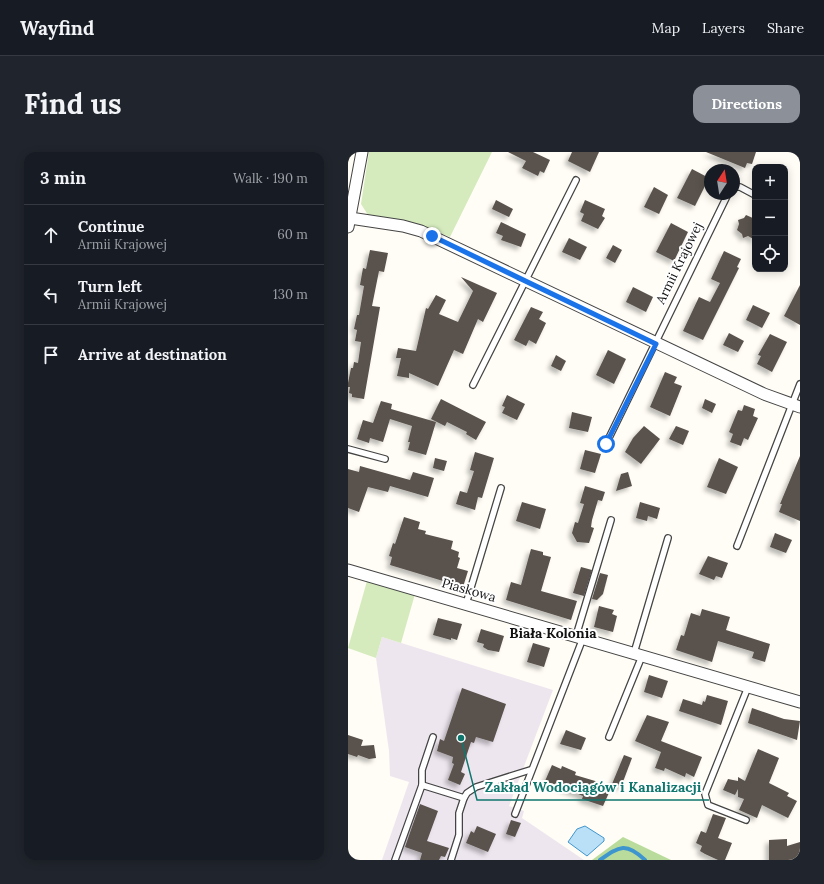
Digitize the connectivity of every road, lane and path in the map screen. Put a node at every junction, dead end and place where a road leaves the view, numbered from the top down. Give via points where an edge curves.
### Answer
1 (362, 152) edge
2 (576, 180) dead end
3 (740, 187) edge
4 (752, 193) edge
5 (725, 200) edge
6 (349, 222) edge
7 (526, 282) junction
8 (656, 344) junction
9 (800, 384) edge
10 (473, 385) dead end
11 (796, 406) edge
12 (606, 444) dead end
13 (348, 449) edge
14 (385, 459) dead end
15 (501, 488) dead end
16 (611, 520) dead end
17 (668, 538) dead end
18 (737, 546) dead end
19 (348, 570) edge
20 (466, 604) junction
21 (580, 637) junction
22 (638, 654) junction
23 (748, 687) junction
24 (800, 702) edge
25 (433, 736) dead end
26 (609, 737) dead end
27 (530, 770) junction
28 (422, 785) junction
29 (464, 798) junction
30 (515, 814) dead end
31 (746, 820) dead end
32 (395, 860) edge
33 (451, 860) edge

1 - 6 street
2 - 7 lane
3 - 4 lane
5 - 8 lane, Armii Krajowej
6 - 7 street via 403,226 421,231
7 - 8 street
7 - 10 lane
8 - 11 street
8 - 12 lane, Armii Krajowej
9 - 11 lane
11 - 18 lane
13 - 14 lane
15 - 20 lane
16 - 21 lane
17 - 22 lane
19 - 20 street, Piaskowa
20 - 21 street, Piaskowa
21 - 22 street, Piaskowa
21 - 27 lane
22 - 23 street, Piaskowa
22 - 26 lane
23 - 24 street, Piaskowa
23 - 31 lane via 705,794 708,805
25 - 28 lane via 422,770
27 - 29 lane via 476,787
27 - 30 lane
28 - 29 lane
28 - 32 lane
29 - 33 lane via 458,817 459,835

